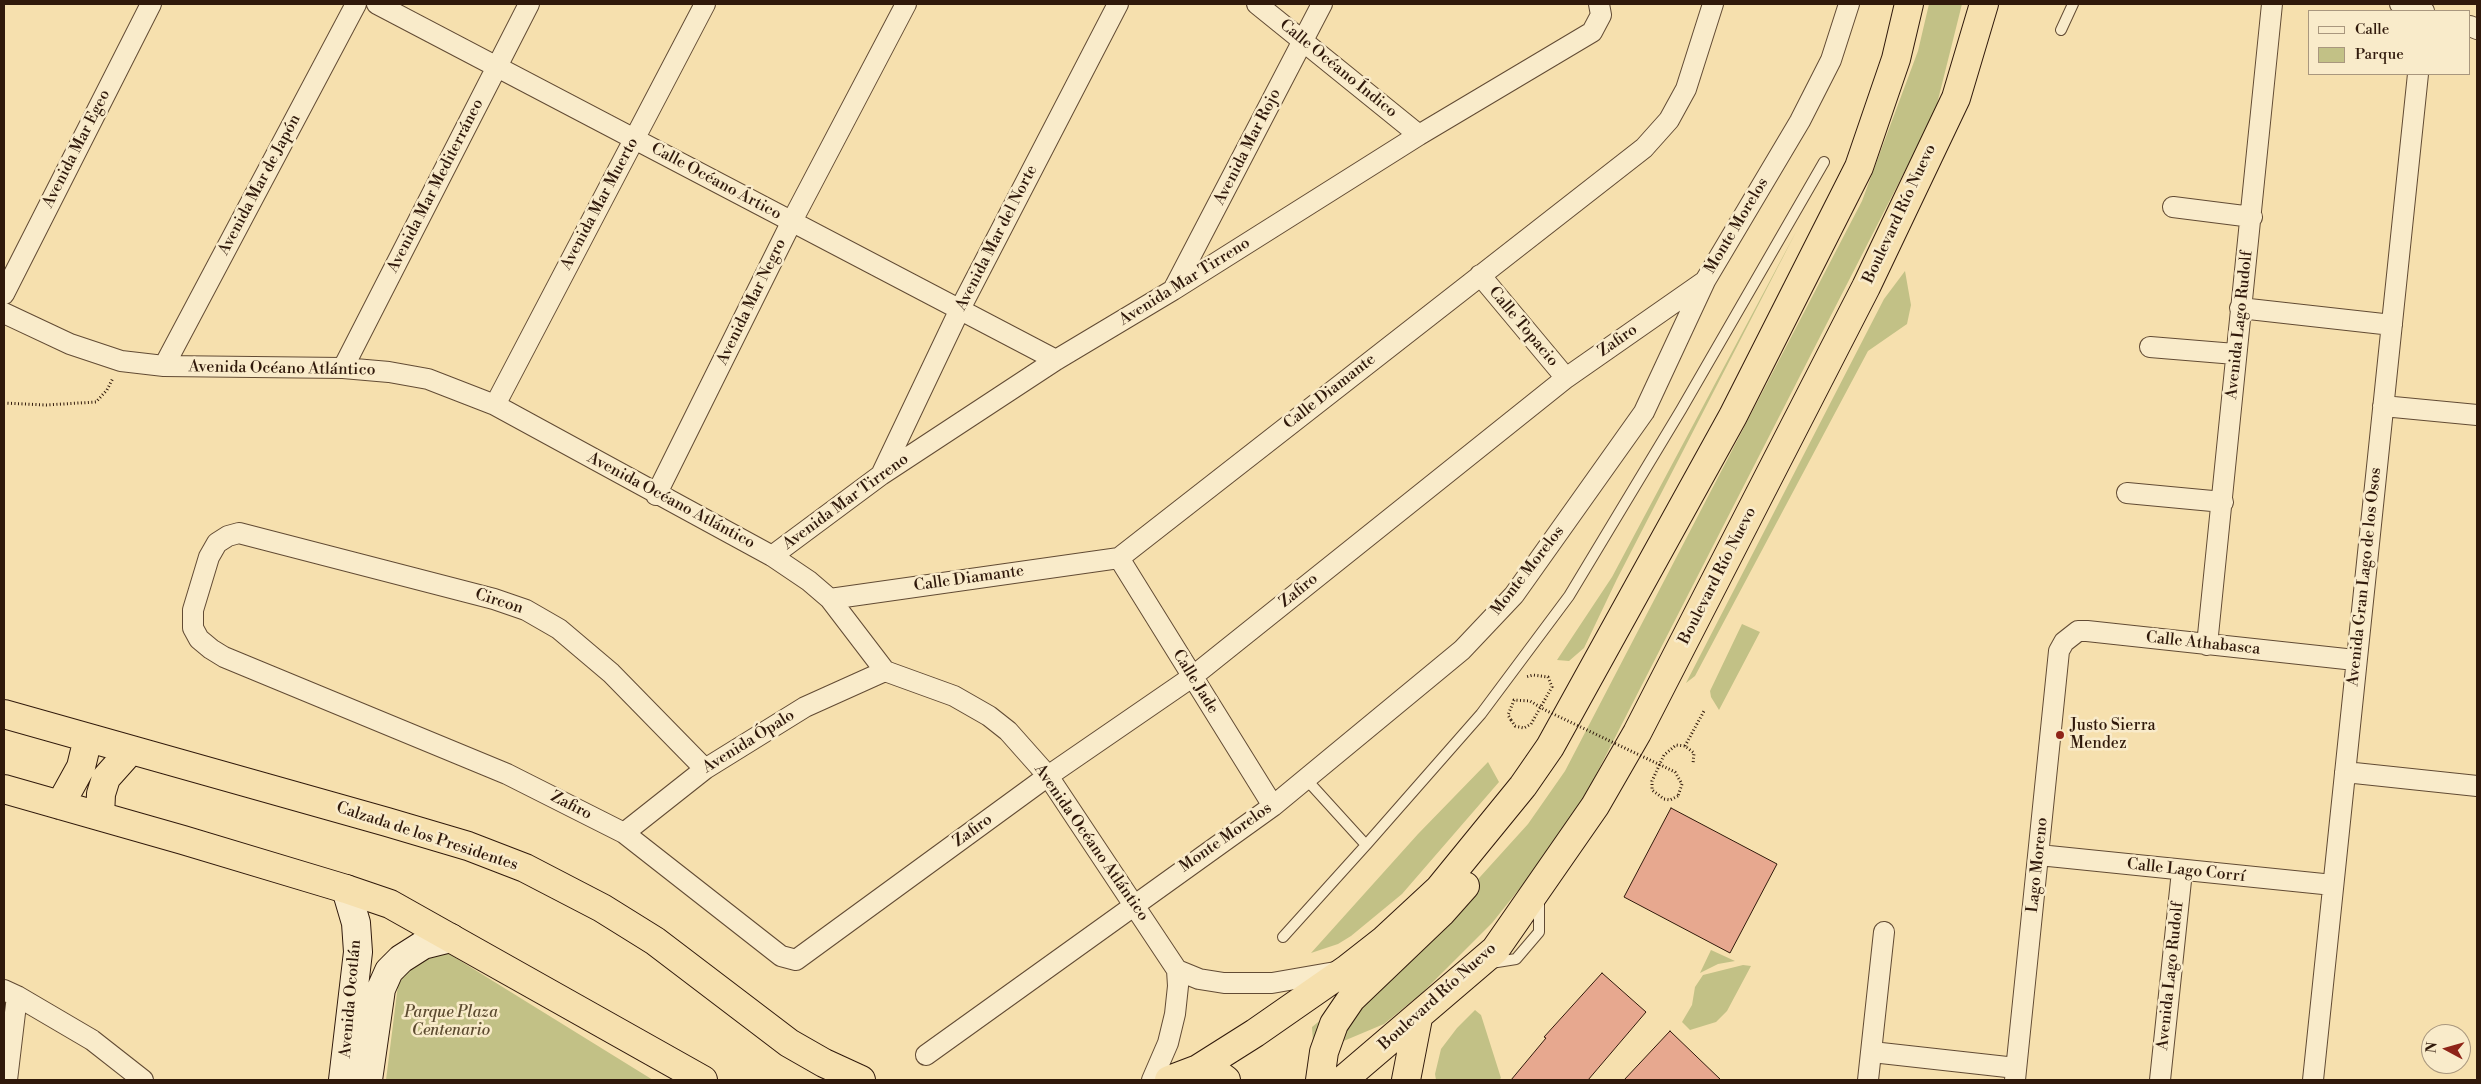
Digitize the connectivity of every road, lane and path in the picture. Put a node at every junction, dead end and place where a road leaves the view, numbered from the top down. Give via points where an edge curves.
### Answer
1 (151, 4) edge
2 (356, 4) edge
3 (377, 4) edge
4 (529, 4) edge
5 (704, 4) edge
6 (906, 4) edge
7 (1118, 4) edge
8 (1256, 4) edge
9 (1322, 4) edge
10 (1713, 4) edge
11 (1849, 4) edge
12 (1909, 4) edge
13 (1984, 4) edge
14 (2073, 4) edge
15 (2272, 4) edge
16 (2400, 4) edge
17 (1600, 9) edge
18 (2421, 10) edge
19 (2061, 30) dead end
20 (1303, 41) junction
21 (497, 67) junction
22 (2418, 75) edge
23 (1419, 135) junction
24 (634, 138) junction
25 (1824, 162) dead end
26 (2173, 207) dead end
27 (2252, 217) junction
28 (792, 221) junction
29 (1480, 275) junction
30 (1705, 281) junction
31 (1174, 290) junction
32 (4, 294) edge
33 (2240, 308) junction
34 (960, 309) junction
35 (4, 313) edge
36 (2392, 325) junction
37 (2150, 346) dead end
38 (2235, 354) junction
39 (1056, 360) junction
40 (121, 362) junction
41 (164, 366) junction
42 (343, 368) junction
43 (1566, 378) junction
44 (4, 403) edge
45 (495, 404) junction
46 (2383, 406) junction
47 (2477, 415) edge
48 (881, 475) junction
49 (2127, 493) dead end
50 (656, 495) junction
51 (2223, 502) junction
52 (772, 556) junction
53 (1119, 558) junction
54 (830, 599) junction
55 (193, 628) joint
56 (2207, 645) junction
57 (2059, 650) joint
58 (2355, 660) junction
59 (885, 671) junction
60 (1192, 677) junction
61 (1502, 685) junction
62 (1704, 711) dead end
63 (4, 714) edge
64 (88, 738) junction
65 (1685, 746) junction
66 (1550, 747) junction
67 (131, 750) junction
68 (1693, 764) dead end
69 (704, 769) junction
70 (2345, 772) junction
71 (1048, 776) junction
72 (1306, 779) junction
73 (2477, 786) edge
74 (4, 789) edge
75 (60, 805) junction
76 (1273, 806) junction
77 (100, 816) junction
78 (624, 833) junction
79 (1366, 845) junction
80 (2039, 855) junction
81 (2182, 871) junction
82 (2332, 885) junction
83 (346, 889) junction
84 (1134, 904) junction
85 (1884, 932) dead end
86 (1283, 937) dead end
87 (451, 938) junction
88 (1176, 970) junction
89 (1347, 970) junction
90 (10, 993) edge
91 (1418, 1018) junction
92 (788, 1042) junction
93 (1872, 1052) junction
94 (926, 1055) dead end
95 (1198, 1069) junction
96 (2016, 1074) edge
97 (1336, 1079) edge
98 (8, 1080) edge
99 (143, 1080) edge
100 (343, 1080) edge
101 (368, 1080) edge
102 (703, 1080) edge
103 (826, 1080) edge
104 (861, 1080) edge
105 (1152, 1080) edge
106 (1169, 1080) edge
107 (1226, 1080) edge
108 (1406, 1080) edge
109 (1868, 1080) edge
110 (2160, 1080) edge
111 (2313, 1080) edge

1 - 32 street, Avenida Mar Egeo
2 - 41 street, Avenida Mar de Japón
3 - 21 street, Calle Océano Ártico
4 - 21 street, Avenida Mar Mediterráneo
5 - 24 street, Avenida Mar Muerto
6 - 28 street, Avenida Mar Negro
7 - 34 street, Avenida Mar del Norte
8 - 20 street, Calle Océano Índico
9 - 20 street, Avenida Mar Rojo
10 - 29 street, Calle Diamante via 1686,89 1669,120 1644,148
11 - 30 street, Monte Morelos via 1831,60 1800,121
12 - 66 highway via 1896,59 1859,167 1733,416
13 - 91 highway, Boulevard Río Nuevo via 1956,98 1866,287 1637,733 1595,806 1495,950
14 - 19 lane
15 - 27 street, Avenida Lago Rudolf
16 - 18 street
17 - 23 street, Avenida Mar Tirreno via 1592,32
20 - 23 street, Calle Océano Índico
20 - 31 street, Avenida Mar Rojo
21 - 24 street, Calle Océano Ártico
21 - 42 street, Avenida Mar Mediterráneo
22 - 36 street, Avenida Gran Lago de los Osos
23 - 31 street, Avenida Mar Tirreno
24 - 28 street, Calle Océano Ártico
24 - 45 street, Avenida Mar Muerto
25 - 61 lane via 1569,596
26 - 27 street
27 - 33 street, Avenida Lago Rudolf
28 - 34 street, Calle Océano Ártico
28 - 50 street, Avenida Mar Negro
29 - 43 street, Calle Topacio
29 - 53 street, Calle Diamante
30 - 43 street, Zafiro
30 - 72 street, Monte Morelos via 1644,412 1514,595 1462,650
31 - 39 street, Avenida Mar Tirreno
33 - 36 street
33 - 38 street, Avenida Lago Rudolf
34 - 39 street, Calle Océano Ártico
34 - 48 street, Avenida Mar del Norte
35 - 40 street, Avenida Océano Atlántico via 70,344
36 - 46 street, Avenida Gran Lago de los Osos
37 - 38 street
38 - 51 street, Avenida Lago Rudolf
39 - 48 street, Avenida Mar Tirreno
40 - 41 street, Avenida Océano Atlántico
40 - 44 path via 107,390 96,402
41 - 42 street, Avenida Océano Atlántico
42 - 45 street, Avenida Océano Atlántico via 428,379
43 - 60 street, Zafiro
45 - 50 street, Avenida Océano Atlántico
46 - 47 street
46 - 58 street, Avenida Gran Lago de los Osos
48 - 52 street, Avenida Mar Tirreno
49 - 51 street
50 - 52 street, Avenida Océano Atlántico
51 - 56 street, Avenida Lago Rudolf
52 - 54 street, Avenida Océano Atlántico
53 - 54 street, Calle Diamante
53 - 60 street, Calle Jade
54 - 59 street, Avenida Océano Atlántico
55 - 69 street, Circon via 193,610 209,557 217,543 240,533 494,599 526,610 559,629 611,673
55 - 78 street, Zafiro via 199,640 224,657 508,774
56 - 57 street, Calle Athabasca via 2078,631 2070,635
56 - 58 street, Calle Athabasca
57 - 80 street, Lago Moreno
58 - 70 street, Avenida Gran Lago de los Osos
59 - 69 street, Avenida Ópalo via 805,707
59 - 71 street, Avenida Océano Atlántico via 954,696 989,716 1008,730
60 - 71 street, Zafiro
60 - 76 street, Calle Jade
61 - 65 path, bridge via 1532,675 1548,677 1552,687 1531,724 1524,728 1515,726 1508,715 1514,700 1530,701 1545,710 1675,772 1682,784 1678,796 1664,799 1652,790 1652,781 1664,755 1676,745
61 - 79 lane via 1481,714
62 - 65 path
63 - 64 highway, Calzada de los Presidentes
64 - 67 highway, Calzada de los Presidentes
64 - 75 highway via 76,780
65 - 68 path via 1694,753
66 - 89 highway via 1523,786 1439,889
66 - 97 highway via 1536,784 1470,880 1447,907 1350,999 1324,1052
67 - 77 highway via 106,778
67 - 92 highway, Calzada de los Presidentes via 458,844 525,868 602,908 655,941
69 - 78 street, Avenida Ópalo
70 - 73 street
70 - 82 street, Avenida Gran Lago de los Osos
71 - 78 street, Zafiro via 796,960 781,956
71 - 84 street, Avenida Océano Atlántico
72 - 76 street, Monte Morelos
72 - 79 lane
74 - 75 highway
75 - 77 highway
76 - 84 street, Monte Morelos
77 - 83 highway
79 - 86 lane
80 - 81 street, Calle Lago Corrí
80 - 96 street, Lago Moreno
81 - 82 street, Calle Lago Corrí
81 - 110 street, Avenida Lago Rudolf
82 - 111 street, Avenida Gran Lago de los Osos
83 - 87 highway via 390,904
83 - 100 main road, Avenida Ocotlán via 356,923 358,952
84 - 88 street, Avenida Océano Atlántico
84 - 94 street, Monte Morelos
85 - 93 street
87 - 101 main road, Avenida Ocotlán via 423,945 389,971 381,989
87 - 102 highway
88 - 89 street via 1199,979 1224,983 1272,982
88 - 105 street via 1178,986 1173,1021 1168,1043
89 - 95 highway
90 - 98 street
90 - 99 street via 92,1040
91 - 97 highway, Boulevard Río Nuevo
91 - 108 highway
92 - 103 highway via 802,1064
92 - 104 highway, Calzada de los Presidentes
93 - 96 street
93 - 109 street
95 - 106 highway
95 - 107 highway via 1218,1074

